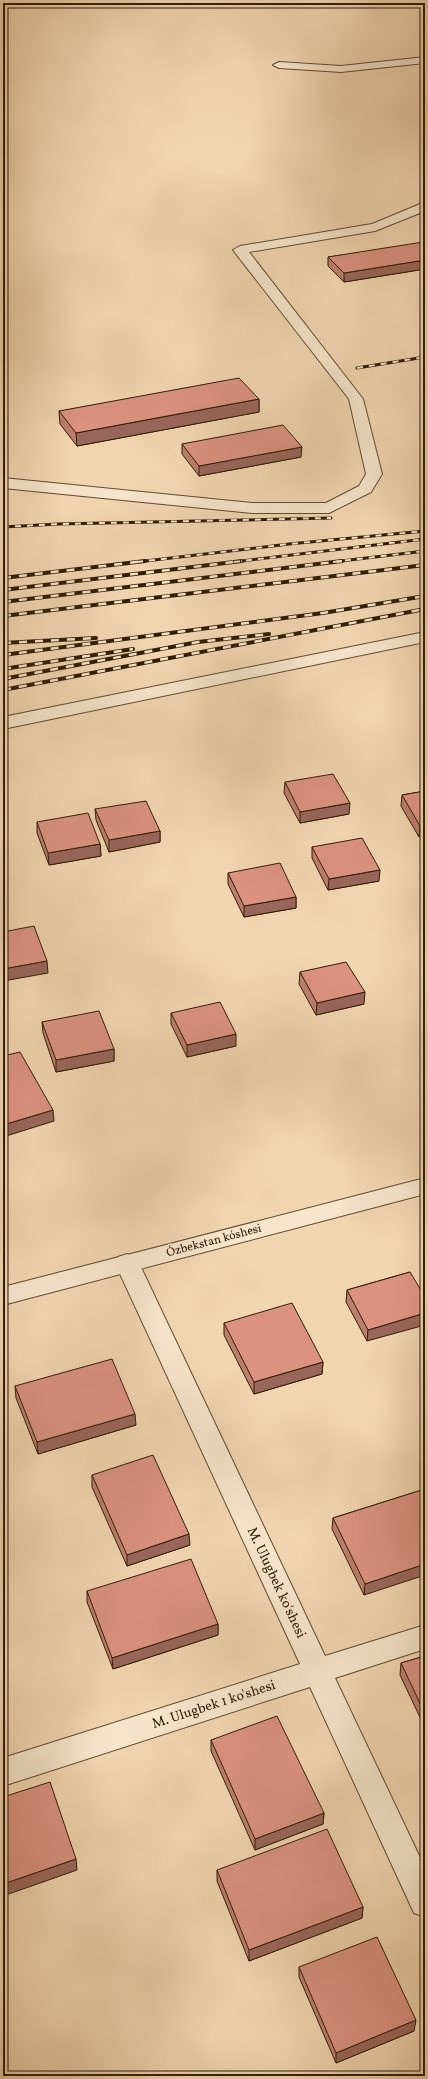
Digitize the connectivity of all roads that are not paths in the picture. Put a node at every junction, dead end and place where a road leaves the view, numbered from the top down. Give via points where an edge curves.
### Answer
1 (425, 60) edge
2 (279, 65) dead end
3 (425, 206) edge
4 (3, 483) edge
5 (425, 637) edge
6 (3, 723) edge
7 (425, 1186) edge
8 (126, 1264) junction
9 (3, 1296) edge
10 (425, 1637) edge
11 (318, 1672) junction
12 (3, 1772) edge
13 (425, 1902) edge

1 - 2 street via 341,69
3 - 4 street via 375,227 240,250 356,398 374,474 365,488 329,508 252,508
5 - 6 street
7 - 8 street, Ózbekstan kóshesi
8 - 9 street, Ózbekstan kóshesi
8 - 11 street, M. Ulugbek ko'shesi
10 - 11 street, M. Ulugbek 1 ko'shesi
11 - 12 street, M. Ulugbek 1 ko'shesi
11 - 13 street, M. Ulugbek ko'shesi

